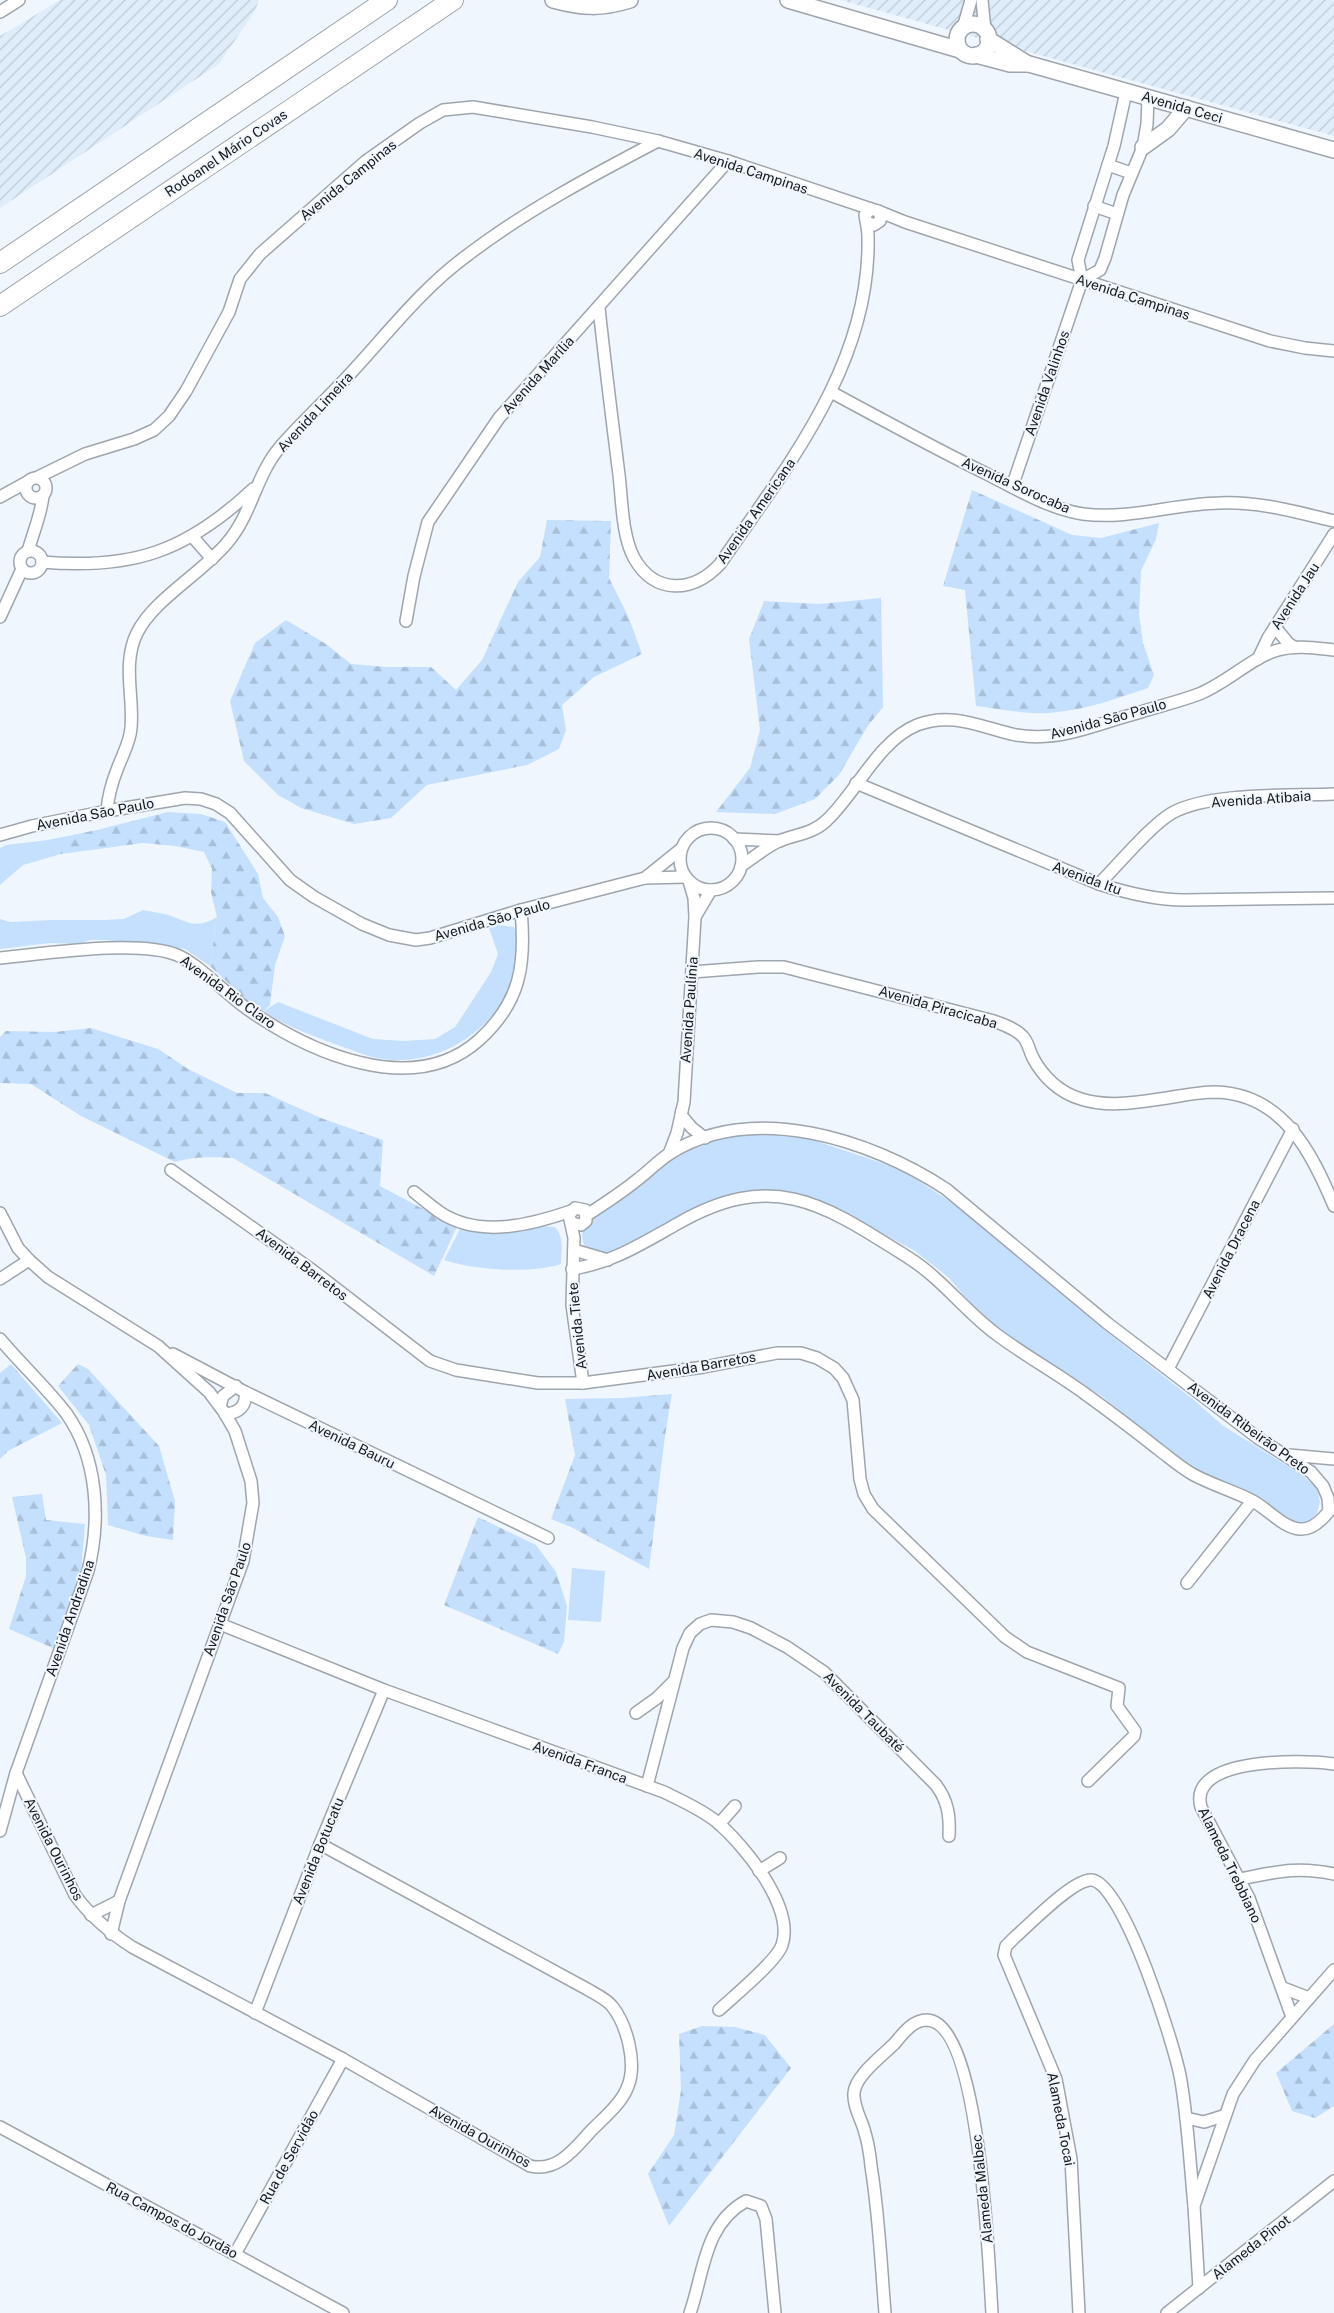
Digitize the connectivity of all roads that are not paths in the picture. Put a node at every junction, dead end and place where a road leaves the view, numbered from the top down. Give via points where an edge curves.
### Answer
1 (19, 0) edge
2 (387, 0) edge
3 (453, 0) edge
4 (553, 0) edge
5 (630, 0) edge
6 (788, 0) edge
7 (971, 0) edge
8 (982, 0) edge
9 (0, 12) edge
10 (986, 34) junction
11 (960, 38) junction
12 (976, 55) junction
13 (1029, 64) junction
14 (1126, 92) junction
15 (1148, 98) junction
16 (1186, 108) junction
17 (658, 141) junction
18 (1143, 147) junction
19 (1334, 150) edge
20 (728, 162) junction
21 (1108, 166) junction
22 (1131, 172) junction
23 (1094, 206) junction
24 (1117, 214) junction
25 (873, 217) junction
26 (0, 263) edge
27 (1082, 280) junction
28 (0, 306) edge
29 (599, 308) junction
30 (1334, 351) edge
31 (831, 392) junction
32 (1012, 487) junction
33 (255, 488) junction
34 (36, 489) junction
35 (1, 496) edge
36 (1334, 521) edge
37 (1334, 534) edge
38 (192, 536) junction
39 (28, 551) junction
40 (212, 559) junction
41 (42, 562) junction
42 (22, 569) junction
43 (0, 617) edge
44 (406, 621) dead end
45 (1275, 627) junction
46 (1294, 647) junction
47 (1334, 650) edge
48 (1258, 659) junction
49 (856, 784) junction
50 (1334, 794) edge
51 (107, 811) junction
52 (0, 835) edge
53 (734, 839) junction
54 (780, 841) junction
55 (681, 849) junction
56 (741, 866) junction
57 (644, 878) junction
58 (687, 879) junction
59 (1099, 884) junction
60 (711, 890) junction
61 (1334, 898) edge
62 (521, 910) junction
63 (695, 917) junction
64 (0, 958) edge
65 (692, 972) junction
66 (684, 1102) junction
67 (1293, 1129) junction
68 (705, 1138) junction
69 (669, 1154) junction
70 (171, 1170) dead end
71 (414, 1192) dead end
72 (1334, 1206) edge
73 (0, 1213) edge
74 (577, 1217) junction
75 (574, 1244) junction
76 (29, 1260) junction
77 (609, 1261) junction
78 (572, 1269) junction
79 (0, 1279) edge
80 (0, 1339) edge
81 (158, 1346) junction
82 (1168, 1369) junction
83 (583, 1384) junction
84 (240, 1389) junction
85 (223, 1410) junction
86 (1284, 1454) junction
87 (1334, 1459) edge
88 (1252, 1501) junction
89 (1331, 1508) edge
90 (548, 1538) dead end
91 (1186, 1583) dead end
92 (220, 1624) junction
93 (674, 1681) junction
94 (384, 1690) junction
95 (636, 1713) dead end
96 (1334, 1764) edge
97 (16, 1773) junction
98 (1088, 1781) dead end
99 (647, 1786) junction
100 (735, 1806) dead end
101 (719, 1824) junction
102 (0, 1831) edge
103 (949, 1836) dead end
104 (320, 1844) junction
105 (780, 1858) dead end
106 (759, 1872) junction
107 (1334, 1874) edge
108 (1240, 1879) junction
109 (119, 1901) junction
110 (91, 1915) junction
111 (111, 1934) junction
112 (1334, 1970) edge
113 (1283, 1988) junction
114 (1309, 1998) junction
115 (720, 2010) dead end
116 (255, 2013) junction
117 (1292, 2017) junction
118 (343, 2059) junction
119 (1223, 2116) junction
120 (1186, 2118) junction
121 (0, 2127) edge
122 (1334, 2181) edge
123 (1194, 2206) junction
124 (235, 2254) junction
125 (1199, 2288) junction
126 (343, 2313) edge
127 (690, 2313) edge
128 (775, 2313) edge
129 (885, 2313) edge
130 (992, 2313) edge
131 (1079, 2313) edge
132 (1167, 2313) edge

1 - 9 street
2 - 26 highway
3 - 28 highway, Rodoanel Mário Covas
4 - 5 main road via 594,8
6 - 11 main road via 920,37
7 - 11 street
8 - 10 street
10 - 11 main road via 974,24
10 - 12 main road via 985,49
10 - 13 main road, Avenida Ceci
11 - 12 main road via 967,55
12 - 13 main road, Avenida Ceci via 1010,64
13 - 14 main road, Avenida Ceci
14 - 15 main road, Avenida Ceci
14 - 21 street, Avenida Valinhos
15 - 16 main road, Avenida Ceci
15 - 18 street
16 - 18 main road via 1168,129
16 - 19 main road, Avenida Ceci
17 - 20 street, Avenida Campinas
17 - 33 street, Avenida Limeira via 590,177 501,232 438,279 280,448
17 - 34 street, Avenida Campinas via 473,107 443,110 366,161 260,254 240,279 229,312 186,391 164,421 154,430 134,439 67,462
18 - 22 street
20 - 25 street, Avenida Campinas via 847,203 858,213
20 - 29 street, Avenida Marília
21 - 22 street
21 - 23 street, Avenida Valinhos
22 - 24 street
23 - 24 street
23 - 27 street, Avenida Valinhos via 1078,260
24 - 27 street via 1100,270
25 - 27 street, Avenida Campinas via 905,222
25 - 31 street, Avenida Americana via 854,334
27 - 30 street, Avenida Campinas via 1270,341
27 - 32 street, Avenida Valinhos
29 - 31 street, Avenida Americana via 629,543 641,568 664,584 696,583 708,577 720,564 800,447
29 - 44 street, Avenida Marília via 499,418 428,522
31 - 32 street, Avenida Sorocaba
32 - 36 street, Avenida Sorocaba via 1081,514 1103,516 1236,503 1265,505
33 - 38 street via 211,526
33 - 40 street, Avenida Limeira via 239,528
34 - 35 street, Avenida Campinas
34 - 39 street via 42,510
37 - 45 street, Avenida Jau
38 - 40 street
38 - 41 street via 174,547 112,563
39 - 41 street via 38,553
39 - 42 street via 20,558
40 - 51 street, Avenida Limeira via 154,610 137,632 130,652 131,731 108,794
41 - 42 street via 41,567 32,573
42 - 43 street
45 - 46 street
45 - 48 street, Avenida Jau
46 - 47 street, Avenida São Paulo
46 - 48 street, Avenida São Paulo via 1280,649
48 - 49 street, Avenida São Paulo via 1219,685 1198,694 1069,733 1039,738 965,721 935,720 915,726 875,760
49 - 54 street, Avenida São Paulo via 821,825 798,837
49 - 59 street, Avenida Itu
50 - 59 street, Avenida Atibaia via 1231,799 1172,813
51 - 52 street, Avenida São Paulo
51 - 62 street, Avenida São Paulo via 185,798 216,804 230,813 290,880 346,916 401,939 430,938
53 - 54 street, Avenida São Paulo
53 - 55 street via 719,829 700,830
53 - 56 street via 740,847
54 - 56 street, Avenida São Paulo
55 - 57 street, Avenida São Paulo
55 - 58 street via 680,864
56 - 60 street via 730,883
57 - 58 street, Avenida São Paulo
57 - 62 street, Avenida São Paulo
58 - 60 street via 695,886
58 - 63 street, Avenida Paulínia via 694,898
59 - 61 street, Avenida Itu via 1162,900
60 - 63 street, Avenida Paulínia
62 - 64 street, Avenida Rio Claro via 523,962 517,987 494,1026 473,1045 449,1059 404,1068 376,1067 314,1047 247,1008 178,955 133,948
63 - 65 street, Avenida Paulínia
65 - 66 street, Avenida Paulínia
65 - 67 street, Avenida Piracicaba via 784,967 961,1011 1012,1029 1024,1038 1045,1077 1079,1099 1115,1104 1199,1093 1234,1094 1274,1113
66 - 68 street, Avenida Paulínia via 681,1114
66 - 69 street, Avenida Paulínia
67 - 72 street, Avenida Piracicaba via 1314,1162
67 - 82 street, Avenida Dracena
68 - 69 street, Avenida Ribeirão Preto
68 - 82 street, Avenida Ribeirão Preto via 738,1129 793,1129 848,1144 926,1176 946,1189 1106,1323
69 - 74 street, Avenida Ribeirão Preto via 610,1199
70 - 83 street, Avenida Barretos via 312,1270 430,1361 456,1370 522,1381
71 - 74 street, Avenida Ribeirão Preto via 442,1213 483,1228
73 - 76 street, Avenida São Paulo via 18,1248
74 - 75 street, Avenida Tiete
75 - 77 street
75 - 78 street, Avenida Tiete
76 - 79 street
76 - 81 street, Avenida São Paulo via 48,1276
77 - 78 street, Avenida Ribeirão Preto
77 - 88 street, Avenida Ribeirão Preto via 696,1213 730,1202 755,1195 805,1200 857,1227 935,1276 994,1332 1083,1392 1185,1470
78 - 83 street, Avenida Tiete via 572,1305
80 - 97 street, Avenida Andradina via 65,1413 79,1434 89,1465 96,1520 88,1571
81 - 84 street, Avenida Bauru
81 - 85 street, Avenida São Paulo via 210,1392
82 - 86 street, Avenida Ribeirão Preto
83 - 98 street, Avenida Barretos via 777,1353 801,1353 827,1363 844,1378 853,1400 860,1480 874,1509 1006,1637 1027,1652 1118,1687 1117,1706 1135,1732 1134,1736
84 - 85 street via 223,1396
84 - 85 street via 245,1403 242,1408 232,1414
84 - 90 street, Avenida Bauru
85 - 92 street, Avenida São Paulo via 244,1455 253,1503 246,1547
86 - 87 street
86 - 89 street, Avenida Ribeirão Preto via 1311,1472 1323,1486
88 - 89 street, Avenida Ribeirão Preto via 1269,1510 1283,1524 1303,1530 1314,1525
88 - 91 street
92 - 94 street, Avenida Franca
92 - 109 street, Avenida São Paulo
93 - 95 street
93 - 99 street, Avenida Taubaté
93 - 103 street, Avenida Taubaté via 690,1633 711,1620 750,1628 787,1647 824,1672 936,1784 948,1807
94 - 99 street, Avenida Franca
94 - 104 street, Avenida Botucatu
96 - 108 street, Alameda Trebbiano via 1280,1761 1241,1767 1215,1775 1205,1783 1198,1798 1201,1807
97 - 102 street, Avenida Andradina
97 - 110 street, Avenida Ourinhos via 76,1895
99 - 101 street, Avenida Franca via 687,1803
100 - 101 street
101 - 106 street, Avenida Franca
104 - 116 street, Avenida Botucatu
104 - 118 street, Avenida Ourinhos via 604,1999 620,2021 631,2063 628,2086 621,2100 570,2153 550,2166 540,2168 530,2166
105 - 106 street
106 - 115 street, Avenida Franca via 780,1909 784,1926 782,1946
107 - 108 street via 1291,1869
108 - 113 street, Alameda Trebbiano
109 - 110 street
109 - 111 street, Avenida São Paulo
110 - 111 street, Avenida Ourinhos
111 - 116 street, Avenida Ourinhos
112 - 114 street
113 - 114 street
113 - 117 street, Alameda Trebbiano
114 - 117 street
116 - 118 street, Avenida Ourinhos
117 - 119 street via 1241,2078
118 - 124 street, Rua de Servidão
119 - 120 street via 1204,2122
119 - 123 street
120 - 123 street
120 - 131 street, Alameda Tocai via 1181,2079 1168,2028 1123,1916 1102,1884 1084,1881 1072,1887 1014,1938 1006,1946 1004,1955 1056,2079 1071,2159
121 - 124 street, Rua Campos do Jordão
122 - 125 street, Alameda Pinot
123 - 125 street
124 - 126 street, Rua Campos do Jordão
125 - 132 street, Alameda Pinot
127 - 128 street via 711,2240 730,2212 746,2201 762,2206 766,2220
129 - 130 street, Alameda Malbec via 871,2167 854,2092 858,2080 905,2031 926,2020 938,2024 950,2039 962,2071 977,2133 984,2181

